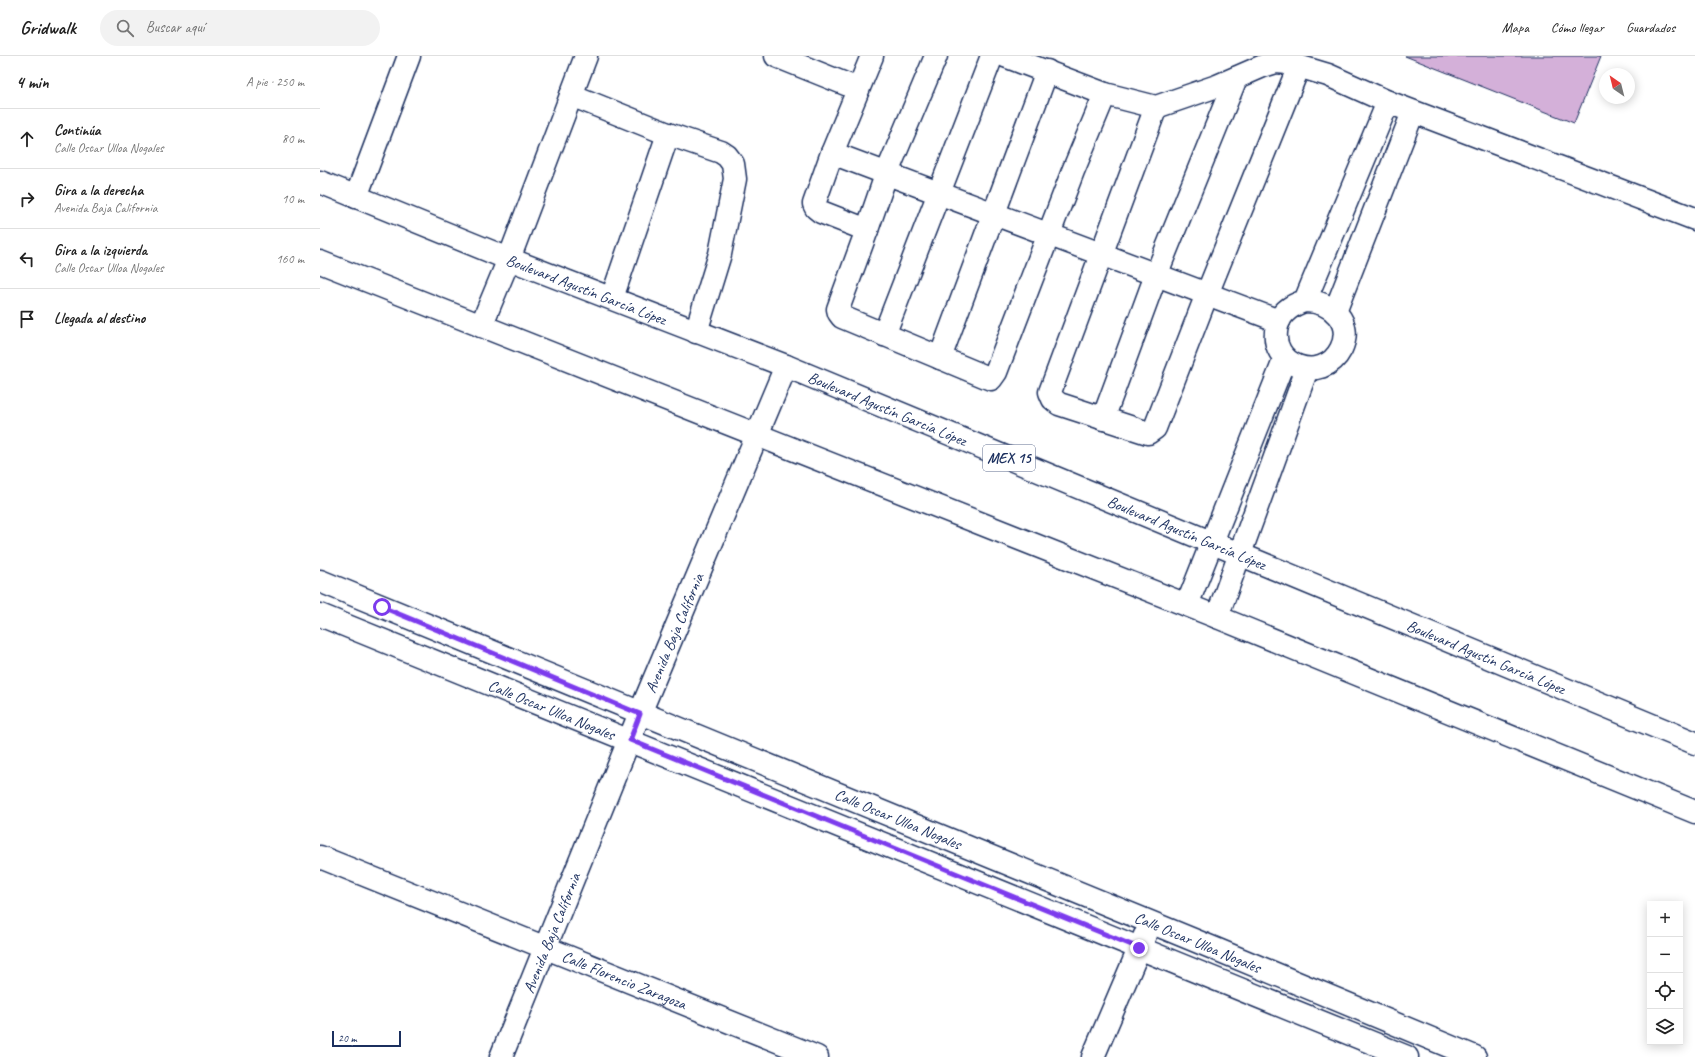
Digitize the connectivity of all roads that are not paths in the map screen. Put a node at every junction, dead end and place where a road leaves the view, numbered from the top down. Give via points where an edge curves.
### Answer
1 (409, 56) edge
2 (586, 56) edge
3 (776, 56) edge
4 (872, 56) edge
5 (936, 56) edge
6 (992, 56) edge
7 (1005, 56) edge
8 (807, 62) edge
9 (1299, 66) junction
10 (1047, 71) junction
11 (1236, 78) junction
12 (858, 89) junction
13 (1105, 94) junction
14 (571, 95) junction
15 (1388, 102) junction
16 (1156, 107) junction
17 (1413, 112) junction
18 (668, 134) junction
19 (832, 153) junction
20 (886, 175) junction
21 (320, 182) edge
22 (940, 194) junction
23 (356, 197) junction
24 (994, 214) junction
25 (1695, 219) edge
26 (867, 230) junction
27 (1048, 235) junction
28 (1100, 254) junction
29 (509, 259) junction
30 (320, 262) edge
31 (1156, 275) junction
32 (1207, 294) junction
33 (612, 298) junction
34 (1305, 301) junction
35 (1335, 312) junction
36 (1279, 320) junction
37 (481, 326) junction
38 (696, 332) junction
39 (884, 335) junction
40 (940, 358) junction
41 (1285, 358) junction
42 (786, 366) junction
43 (1307, 369) junction
44 (1103, 419) junction
45 (757, 436) junction
46 (1211, 542) junction
47 (1240, 554) junction
48 (320, 581) edge
49 (1187, 605) junction
50 (382, 607) junction
51 (320, 615) edge
52 (1217, 617) junction
53 (372, 636) junction
54 (640, 714) junction
55 (630, 740) junction
56 (1695, 743) edge
57 (1695, 812) edge
58 (892, 816) junction
59 (881, 842) junction
60 (320, 857) edge
61 (1150, 921) junction
62 (546, 948) junction
63 (1139, 948) junction
64 (501, 1057) edge
65 (817, 1057) edge
66 (1093, 1057) edge
67 (1406, 1057) edge
68 (1475, 1057) edge

1 - 23 street
2 - 14 street
3 - 8 street
4 - 12 street
5 - 20 street
6 - 22 street
7 - 10 street
8 - 12 street
9 - 11 street via 1276,62
9 - 15 street via 1328,75
9 - 32 street
10 - 13 street
10 - 24 street
11 - 16 street
11 - 31 street
12 - 19 street
13 - 16 street
13 - 27 street
14 - 18 street
14 - 29 street
15 - 17 street
15 - 34 street
16 - 28 street
17 - 25 street
17 - 35 street
18 - 33 street
18 - 38 street via 721,152 730,159 735,171 720,254
19 - 20 street
19 - 26 street via 814,204 821,212
20 - 22 street
20 - 26 street
21 - 23 street, Boulevard Agustín García López / MEX 15
22 - 24 street
22 - 39 street
23 - 29 street, Boulevard Agustín García López / MEX 15
24 - 27 street
24 - 40 street
26 - 39 street via 838,309 842,317
27 - 28 street
27 - 40 street via 994,376 987,378
28 - 31 street
28 - 44 street via 1050,392 1059,404
29 - 33 street, Boulevard Agustín García López / MEX 15
29 - 37 street
30 - 37 street
31 - 32 street
31 - 44 street
32 - 36 street
32 - 44 street via 1155,428 1148,434
33 - 38 street, Boulevard Agustín García López / MEX 15
34 - 35 street via 1327,305
34 - 36 street via 1294,304
35 - 43 street via 1342,321 1344,333 1338,355 1329,364
36 - 41 street via 1275,334 1278,347
37 - 45 street
38 - 42 street, Boulevard Agustín García López / MEX 15
39 - 40 street
41 - 43 street via 1295,366
41 - 46 street
42 - 45 street, Avenida Baja California
42 - 46 street, Boulevard Agustín García López / MEX 15
43 - 47 street
45 - 49 street
45 - 54 street, Avenida Baja California
46 - 47 street, Boulevard Agustín García López / MEX 15
46 - 49 street
47 - 52 street
47 - 56 street, Boulevard Agustín García López / MEX 15
48 - 50 street, Calle Oscar Ulloa Nogales
49 - 52 street
50 - 53 street
50 - 54 street, Calle Oscar Ulloa Nogales
51 - 53 street, Calle Oscar Ulloa Nogales
52 - 57 street
53 - 55 street, Calle Oscar Ulloa Nogales
54 - 55 street, Avenida Baja California
54 - 58 street, Calle Oscar Ulloa Nogales
55 - 59 street, Calle Oscar Ulloa Nogales
55 - 62 street, Avenida Baja California
58 - 59 street
58 - 61 street, Calle Oscar Ulloa Nogales
59 - 63 street, Calle Oscar Ulloa Nogales
60 - 62 street, Calle Florencio Zaragoza
61 - 63 street
61 - 68 street, Calle Oscar Ulloa Nogales
62 - 64 street, Avenida Baja California
62 - 65 street, Calle Florencio Zaragoza
63 - 66 street
63 - 67 street, Calle Oscar Ulloa Nogales

